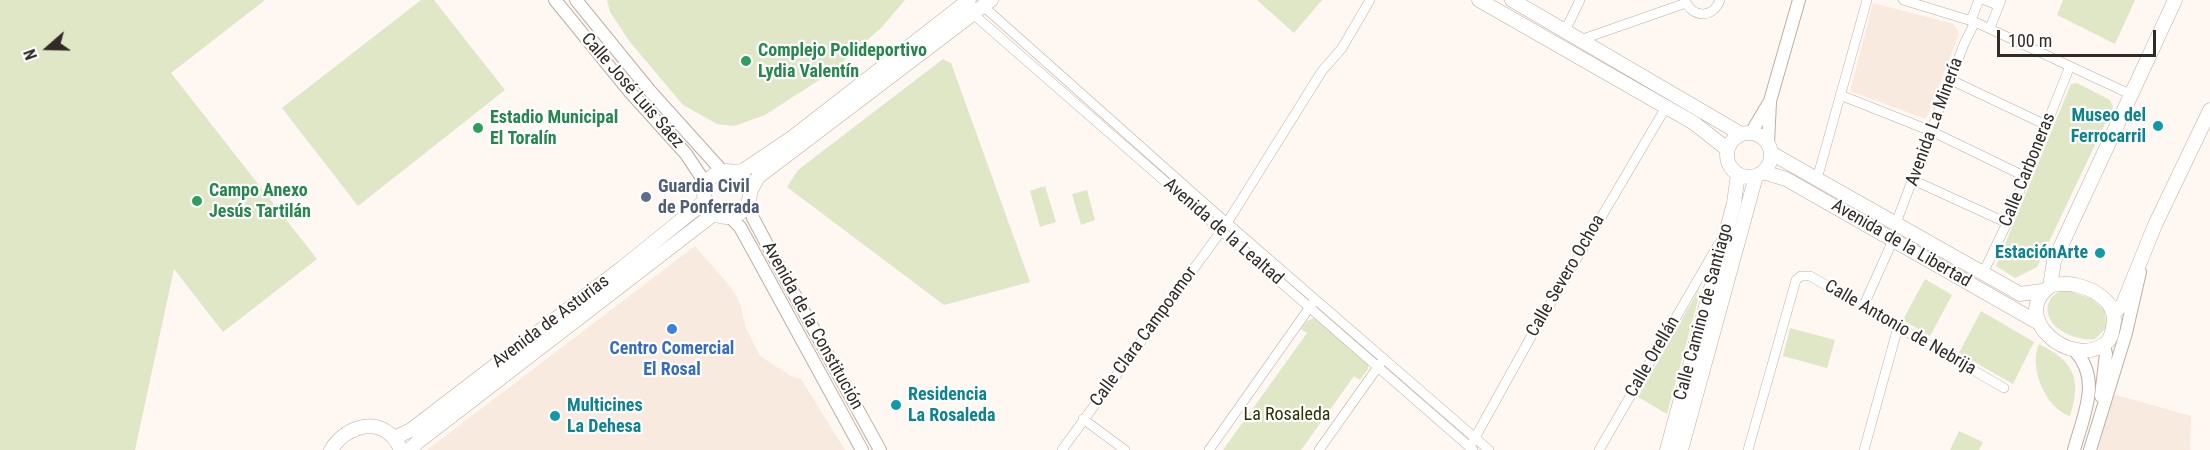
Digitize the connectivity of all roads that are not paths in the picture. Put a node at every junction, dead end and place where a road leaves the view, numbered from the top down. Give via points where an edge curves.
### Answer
1 (555, 0) edge
2 (576, 0) edge
3 (1370, 0) edge
4 (1479, 0) edge
5 (1512, 0) edge
6 (1580, 0) edge
7 (1720, 0) edge
8 (1799, 0) edge
9 (1867, 0) edge
10 (1903, 0) edge
11 (1978, 0) edge
12 (1985, 0) edge
13 (2000, 0) edge
14 (2175, 0) edge
15 (1685, 1) edge
16 (979, 5) edge
17 (1973, 21) junction
18 (1990, 28) junction
19 (1565, 32) junction
20 (1580, 40) junction
21 (2070, 66) junction
22 (1951, 80) junction
23 (1840, 94) junction
24 (2132, 95) junction
25 (1770, 101) junction
26 (1666, 107) junction
27 (2210, 110) edge
28 (2046, 125) junction
29 (1931, 131) junction
30 (1746, 133) junction
31 (1769, 148) junction
32 (1727, 149) junction
33 (729, 172) junction
34 (1738, 174) junction
35 (1759, 174) junction
36 (2026, 177) junction
37 (1817, 180) junction
38 (1913, 180) junction
39 (706, 184) junction
40 (749, 196) junction
41 (705, 201) junction
42 (715, 213) junction
43 (730, 217) junction
44 (1896, 223) junction
45 (2007, 223) junction
46 (1224, 227) junction
47 (1726, 233) junction
48 (1893, 240) junction
49 (2144, 253) junction
50 (1983, 273) junction
51 (2047, 288) junction
52 (1312, 303) junction
53 (1863, 308) junction
54 (2115, 312) junction
55 (2037, 322) junction
56 (1898, 327) junction
57 (2104, 345) junction
58 (2075, 351) junction
59 (1381, 363) junction
60 (2004, 388) dead end
61 (1083, 419) junction
62 (2097, 424) junction
63 (394, 438) junction
64 (1471, 446) edge
65 (331, 450) edge
66 (401, 450) edge
67 (409, 450) edge
68 (862, 450) edge
69 (880, 450) edge
70 (1062, 450) edge
71 (1125, 450) edge
72 (1209, 450) edge
73 (1318, 450) edge
74 (1489, 450) edge
75 (1599, 450) edge
76 (1667, 450) edge
77 (1681, 450) edge
78 (1748, 450) edge
79 (1864, 450) edge
80 (2074, 450) edge
81 (2090, 450) edge

1 - 39 street, Calle José Luis Sáez via 686,154
2 - 33 street, Calle José Luis Sáez via 650,91
3 - 46 street, Avenida de la Lealtad
4 - 26 main road
5 - 19 main road
6 - 19 street
7 - 15 street via 1713,11 1703,14 1692,11
8 - 25 street
9 - 23 street
10 - 17 street
11 - 17 street, Avenida La Minería
12 - 13 street via 1995,4
13 - 18 street
14 - 24 main road
15 - 20 street
16 - 33 main road via 744,170
16 - 40 main road via 758,177
16 - 46 street, Avenida de la Lealtad
17 - 18 street
17 - 22 street, Avenida La Minería
18 - 21 street
19 - 20 main road
20 - 30 main road
21 - 24 street
21 - 28 street, Calle Carboneras
22 - 28 street
22 - 29 street, Avenida La Minería
23 - 29 street
23 - 37 street
24 - 51 main road via 2054,261
25 - 30 street
25 - 31 street
26 - 32 main road via 1695,123
26 - 64 street, Calle Severo Ochoa
27 - 49 main road
28 - 36 street, Calle Carboneras
29 - 36 street
29 - 38 street, Avenida La Minería
30 - 31 main road via 1762,137
30 - 32 main road via 1731,141
31 - 35 main road via 1769,165
31 - 37 main road, Avenida de la Libertad
32 - 34 main road via 1729,163
33 - 39 main road via 716,174
33 - 40 main road via 745,180
34 - 35 main road
34 - 47 main road, Calle Camino de Santiago
35 - 48 main road, Avenida de la Libertad via 1780,176
35 - 77 main road, Calle Camino de Santiago
36 - 45 street, Calle Carboneras
37 - 44 main road, Avenida de la Libertad
38 - 44 street, Avenida La Minería
38 - 45 street
39 - 41 main road
40 - 43 main road via 742,211
40 - 69 street, Avenida de la Constitución via 753,218
41 - 42 main road
41 - 63 main road, Avenida de Asturias via 411,430
42 - 43 main road
42 - 67 main road, Avenida de Asturias
43 - 68 street, Avenida de la Constitución via 740,227
44 - 50 main road, Avenida de la Libertad
45 - 50 street, Calle Carboneras
46 - 52 street, Avenida de la Lealtad
46 - 61 street, Calle Clara Campoamor
47 - 75 street, Calle Orellán
47 - 76 main road, Calle Camino de Santiago
48 - 53 street
48 - 55 main road, Avenida de la Libertad
49 - 54 main road via 2123,304
49 - 62 street via 2133,306
50 - 51 main road, Avenida de la Libertad via 2020,294
51 - 54 main road via 2076,285 2106,299
51 - 55 main road via 2039,301
52 - 59 street, Avenida de la Lealtad
52 - 72 street
53 - 56 street, Calle Antonio de Nebrija
53 - 78 street, Calle Antonio de Nebrija via 1810,276 1796,280
54 - 57 main road via 2110,339
55 - 58 main road via 2055,340
56 - 60 street, Calle Antonio de Nebrija
56 - 79 street
57 - 58 main road
57 - 62 street
58 - 80 street via 2084,360 2090,385
59 - 64 street, Avenida de la Lealtad
59 - 73 street
61 - 70 street, Calle Clara Campoamor
61 - 71 street
62 - 81 street
63 - 65 main road via 377,428 355,429 344,434
63 - 66 main road
64 - 74 street, Avenida de la Lealtad

